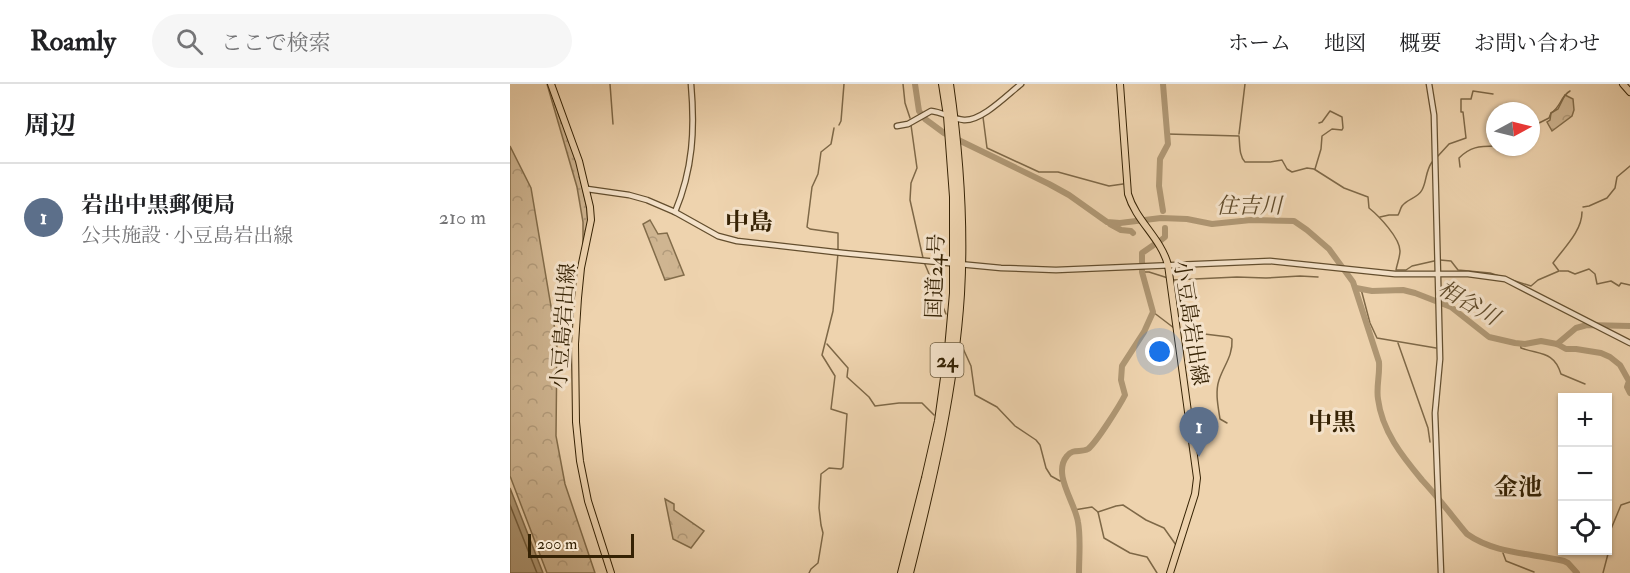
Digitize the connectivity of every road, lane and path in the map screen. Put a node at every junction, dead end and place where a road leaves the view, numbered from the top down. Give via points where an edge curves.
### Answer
1 (551, 84) edge
2 (691, 84) edge
3 (943, 84) edge
4 (950, 84) edge
5 (1021, 84) edge
6 (1120, 84) edge
7 (1429, 84) edge
8 (1623, 84) edge
9 (1630, 92) edge
10 (950, 118) junction
11 (897, 126) dead end
12 (954, 146) junction
13 (587, 189) junction
14 (675, 212) junction
15 (958, 263) junction
16 (1168, 265) junction
17 (1437, 274) junction
18 (1630, 343) edge
19 (611, 573) edge
20 (902, 573) edge
21 (909, 573) edge
22 (1170, 573) edge
23 (1441, 573) edge

1 - 13 main road, 小豆島岩出線
2 - 14 street via 690,164
3 - 10 highway, 国道24号 / 24
4 - 10 highway, 国道24号 / 24
5 - 10 street via 985,113 970,120
6 - 16 main road, 小豆島岩出線 via 1128,194
7 - 17 street via 1434,115
8 - 9 main road
10 - 11 street via 934,111
10 - 12 highway, 国道24号 / 24
10 - 12 highway, 国道24号 / 24 via 956,128
12 - 15 highway, 国道24号 / 24
13 - 14 street via 629,195
13 - 19 main road, 小豆島岩出線 via 591,220 580,280 575,344 576,422 588,501
14 - 15 street via 718,236 737,241
15 - 16 street via 1056,270
15 - 20 highway, 国道24号 / 24 via 939,421
15 - 21 highway, 国道24号 / 24 via 957,326 947,405
16 - 17 street via 1270,261 1395,274
16 - 22 main road, 小豆島岩出線 via 1197,478
17 - 18 street via 1505,279
17 - 23 street via 1440,359 1435,413

